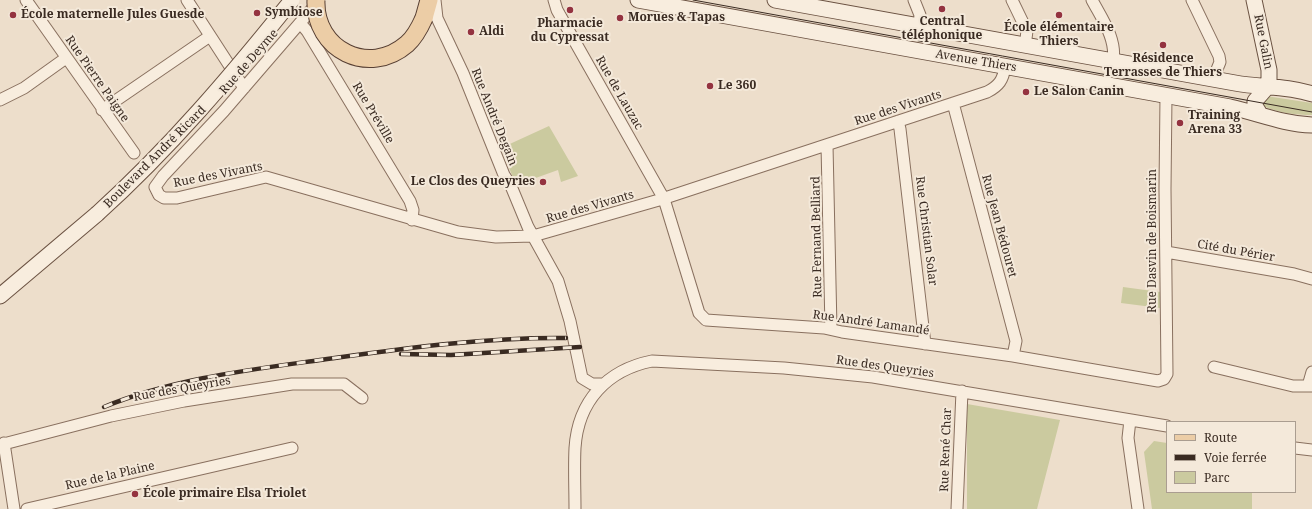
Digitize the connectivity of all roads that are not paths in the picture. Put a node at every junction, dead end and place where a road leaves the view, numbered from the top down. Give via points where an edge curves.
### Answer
1 (26, 0) edge
2 (188, 0) edge
3 (292, 0) edge
4 (316, 0) edge
5 (320, 0) edge
6 (554, 0) edge
7 (638, 0) edge
8 (775, 0) edge
9 (914, 0) edge
10 (1012, 0) edge
11 (1092, 0) edge
12 (1192, 0) edge
13 (1254, 0) edge
14 (431, 5) edge
15 (301, 24) junction
16 (920, 26) junction
17 (210, 36) junction
18 (1025, 46) junction
19 (66, 58) junction
20 (1113, 62) junction
21 (1005, 66) junction
22 (1213, 79) junction
23 (244, 88) junction
24 (1265, 89) junction
25 (1312, 94) edge
26 (1166, 96) junction
27 (1312, 98) edge
28 (0, 100) edge
29 (952, 103) junction
30 (102, 110) junction
31 (1260, 114) junction
32 (1312, 118) edge
33 (898, 121) junction
34 (1312, 125) edge
35 (827, 145) junction
36 (134, 153) dead end
37 (159, 195) joint
38 (664, 198) junction
39 (412, 220) junction
40 (533, 236) junction
41 (1166, 252) junction
42 (1307, 278) edge
43 (0, 296) edge
44 (831, 329) junction
45 (925, 344) junction
46 (1014, 356) junction
47 (1214, 367) dead end
48 (1312, 372) edge
49 (1158, 381) joint
50 (604, 384) junction
51 (1310, 386) edge
52 (962, 391) junction
53 (362, 398) dead end
54 (1130, 420) junction
55 (1166, 426) edge
56 (2, 444) edge
57 (292, 448) dead end
58 (1296, 448) edge
59 (1312, 450) edge
60 (14, 509) edge
61 (27, 509) edge
62 (575, 509) edge
63 (957, 509) edge
64 (1138, 509) edge

1 - 19 street, Rue Pierre Paigne
2 - 17 street
3 - 43 main road, Boulevard André Ricard, bridge via 205,106 158,157 98,214
4 - 14 main road, bridge via 318,19 329,40 345,53 364,59 387,56 408,43
5 - 15 street, Rue de Deyme
6 - 38 street, Rue de Lauzac via 557,10
7 - 21 main road, Avenue Thiers
8 - 16 main road, Avenue Thiers
9 - 16 street via 920,16
10 - 18 street via 1027,31
11 - 20 street via 1110,33 1114,47
12 - 22 street via 1219,56 1220,62
13 - 24 main road, Rue Galin via 1269,70
14 - 40 street, Rue André Degain
15 - 23 street, Rue de Deyme
15 - 39 street, Rue Préville via 410,201 413,210
16 - 18 main road, Avenue Thiers
17 - 23 street
17 - 30 street
18 - 20 main road, Avenue Thiers
19 - 28 street via 24,88
19 - 30 street, Rue Pierre Paigne
20 - 22 main road, Avenue Thiers
21 - 26 main road, Avenue Thiers
21 - 29 street, Rue des Vivants via 999,85 987,92
22 - 24 main road, Avenue Thiers
23 - 37 street, Rue de Deyme via 157,182 155,188
24 - 25 main road, Avenue Thiers
24 - 27 street
24 - 31 main road, Rue Galin via 1254,101
26 - 31 main road, Avenue Thiers
26 - 41 street, Rue Dasvin de Boismarin
29 - 33 street, Rue des Vivants
29 - 46 street, Rue Jean Bédouret via 1016,341
30 - 36 street, Rue Pierre Paigne
31 - 32 street via 1274,112
31 - 34 main road, Avenue Thiers via 1290,123
33 - 35 street, Rue des Vivants
33 - 45 street, Rue Christian Solar
35 - 38 street, Rue des Vivants
35 - 44 street, Rue Fernand Belliard
37 - 39 street, Rue des Vivants via 164,198 177,198 266,178
38 - 40 street, Rue des Vivants via 606,217
38 - 44 street, Rue André Lamandé via 702,317 706,320
39 - 40 street, Rue des Vivants via 458,232 496,237
40 - 50 street, Rue André Degain via 558,281 566,302 582,378 592,384
41 - 42 street, Cité du Périer
41 - 49 street, Rue Dasvin de Boismarin via 1167,374 1164,379
44 - 45 street, Rue André Lamandé
45 - 46 street, Rue André Lamandé
46 - 49 street, Rue André Lamandé
47 - 51 street via 1293,386
48 - 51 street
50 - 52 street, Rue des Queyries via 620,371 635,364 668,360 675,363 820,371
50 - 62 street, Rue des Queyries via 586,408 577,431
52 - 54 street, Rue des Queyries
52 - 63 street, Rue René Char
53 - 56 street, Rue des Queyries via 344,384 292,384 176,402
54 - 55 street, Rue des Queyries
54 - 64 street via 1128,438
56 - 60 street
57 - 61 street, Rue de la Plaine
58 - 59 street

